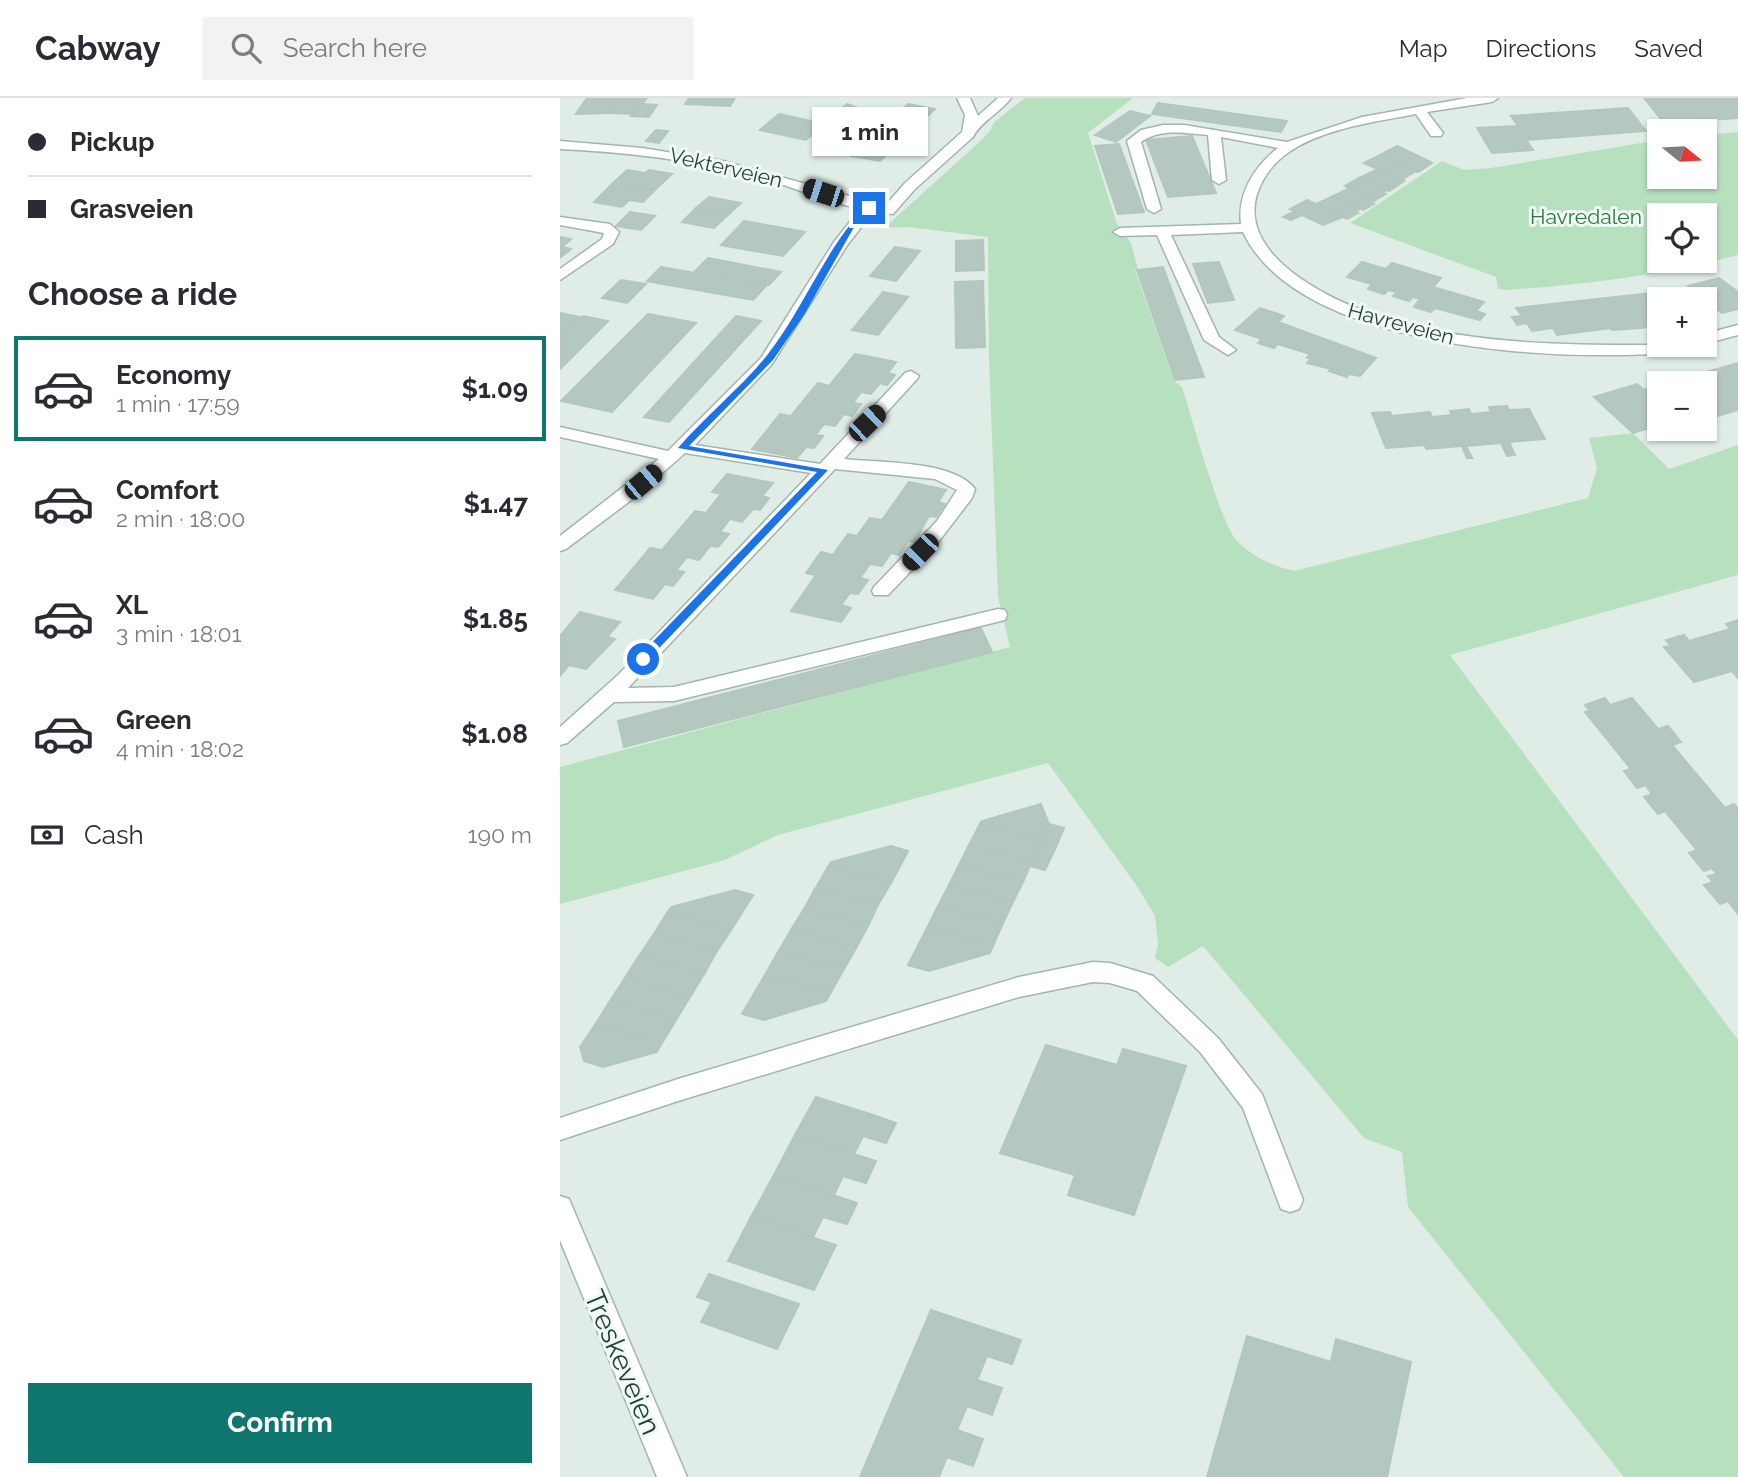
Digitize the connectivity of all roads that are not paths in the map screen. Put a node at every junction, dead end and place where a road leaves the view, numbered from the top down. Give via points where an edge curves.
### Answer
1 (963, 98) edge
2 (1005, 98) edge
3 (1492, 98) edge
4 (1420, 111) junction
5 (972, 125) junction
6 (1436, 132) dead end
7 (1214, 133) junction
8 (560, 145) edge
9 (1289, 146) junction
10 (1219, 180) dead end
11 (869, 208) junction
12 (1154, 209) dead end
13 (560, 221) edge
14 (1248, 228) junction
15 (1120, 232) dead end
16 (1163, 232) junction
17 (560, 276) edge
18 (1738, 330) edge
19 (1717, 336) edge
20 (1647, 349) edge
21 (1228, 350) dead end
22 (911, 376) dead end
23 (560, 432) edge
24 (678, 453) junction
25 (827, 466) junction
26 (560, 545) edge
27 (881, 591) dead end
28 (998, 615) dead end
29 (609, 695) junction
30 (560, 738) edge
31 (560, 1129) edge
32 (1290, 1200) dead end
33 (560, 1208) edge
34 (672, 1477) edge

1 - 5 street
2 - 5 street
3 - 4 street
4 - 6 street
4 - 9 street
5 - 11 street, Vekterveien via 888,211
7 - 9 street
7 - 10 street
7 - 12 street via 1167,129 1147,131 1136,138
8 - 11 street, Vekterveien via 699,160 777,178
9 - 14 street via 1255,181 1247,207
11 - 24 street via 850,228 770,358
13 - 17 street via 612,232 608,241
14 - 16 street
14 - 20 street, Havreveien via 1280,272 1346,310 1489,346 1558,351
15 - 16 street
16 - 21 street via 1212,340
18 - 19 street
22 - 25 street
23 - 24 street
24 - 25 street
24 - 26 street
25 - 27 street via 910,469 938,474 966,489 958,508
25 - 29 street
28 - 29 street via 674,694
29 - 30 street
31 - 32 street via 1018,987 1074,974 1110,973 1145,983 1231,1072 1253,1102
33 - 34 street, Treskeveien

